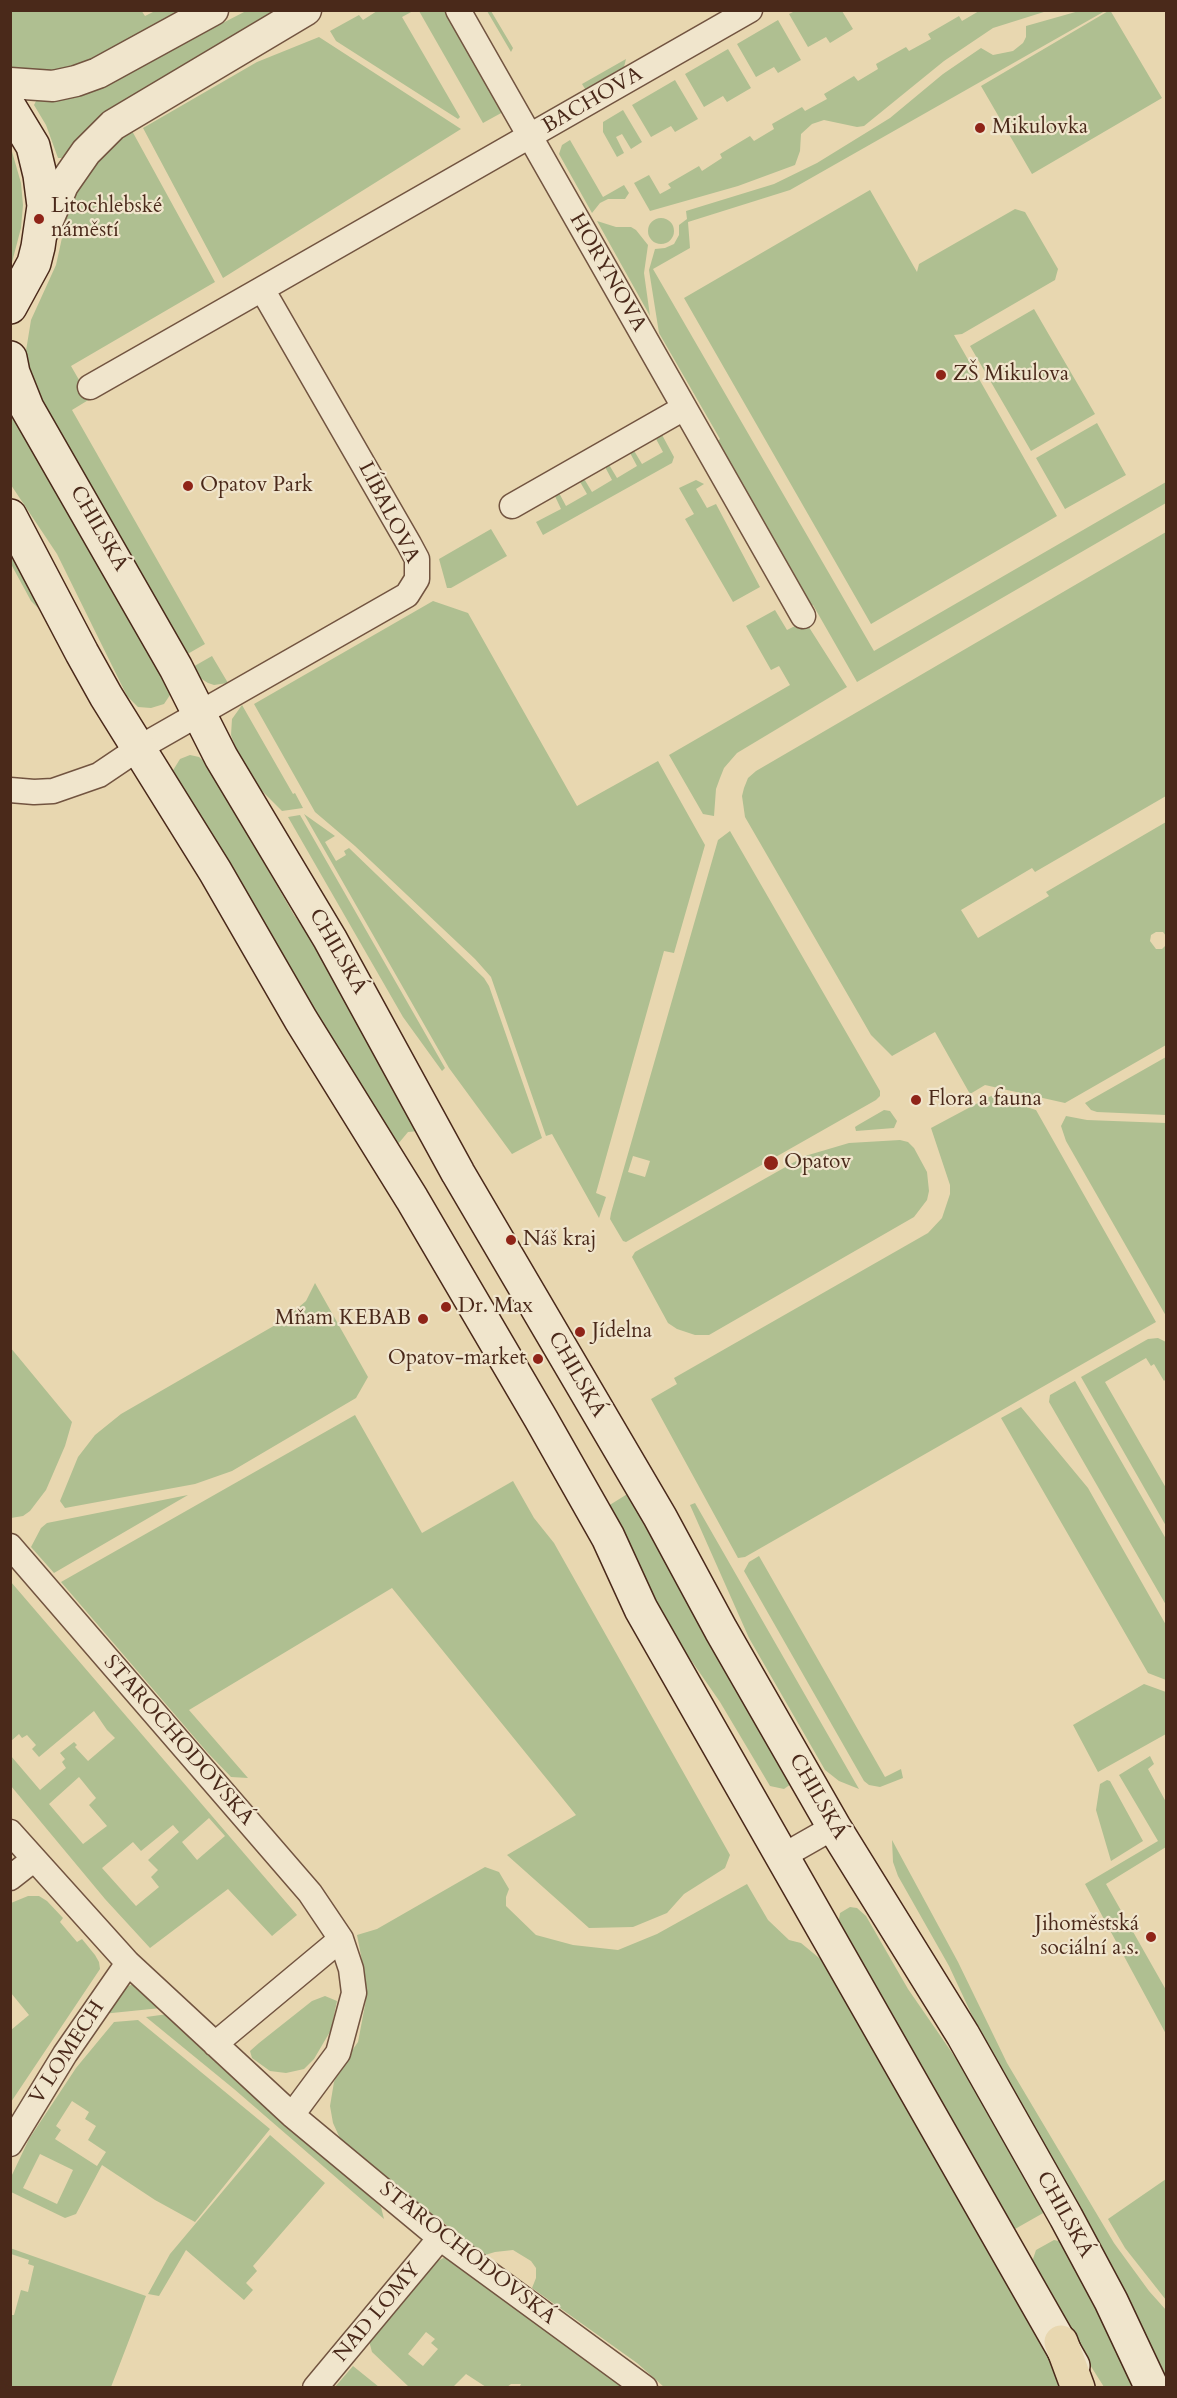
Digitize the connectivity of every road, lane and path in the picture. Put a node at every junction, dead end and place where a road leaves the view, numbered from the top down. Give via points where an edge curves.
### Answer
1 (213, 10) edge
2 (306, 10) edge
3 (458, 10) edge
4 (750, 10) edge
5 (10, 83) edge
6 (10, 108) edge
7 (530, 137) junction
8 (39, 247) junction
9 (262, 289) junction
10 (12, 310) edge
11 (10, 358) edge
12 (90, 387) dead end
13 (684, 408) junction
14 (512, 506) dead end
15 (10, 516) edge
16 (803, 616) dead end
17 (199, 714) junction
18 (139, 748) junction
19 (10, 790) edge
20 (10, 1546) edge
21 (834, 1827) junction
22 (10, 1832) edge
23 (783, 1856) junction
24 (33, 1860) junction
25 (10, 1878) edge
26 (340, 1939) junction
27 (128, 1963) junction
28 (215, 2044) junction
29 (292, 2115) junction
30 (10, 2144) edge
31 (440, 2238) junction
32 (1061, 2342) junction
33 (315, 2388) edge
34 (645, 2388) edge
35 (1078, 2388) edge
36 (1084, 2388) edge
37 (1152, 2388) edge

1 - 5 street via 98,73 76,81 52,86
2 - 8 street via 113,125 86,152 63,185
3 - 7 street, BACHOVA
4 - 7 street, BACHOVA
6 - 8 main road via 33,146 40,175 44,206
7 - 9 street
7 - 13 street, HORYNOVA
8 - 10 main road
9 - 12 street
9 - 17 street, LÍBALOVA via 409,544 418,571 414,587 407,595
11 - 17 main road, CHILSKÁ via 27,408
13 - 14 street
13 - 16 street, HORYNOVA
15 - 18 main road via 81,653
17 - 18 street, LÍBALOVA
17 - 21 main road, CHILSKÁ
18 - 19 street, LÍBALOVA via 89,780 53,791
18 - 23 main road via 541,1419 608,1537 641,1609
20 - 26 street, STAROCHODOVSKÁ via 310,1893
21 - 23 street
21 - 37 main road, CHILSKÁ via 986,2076 1111,2301
22 - 24 street, STAROCHODOVSKÁ
23 - 32 main road
24 - 25 street
24 - 27 street, STAROCHODOVSKÁ
26 - 28 street
26 - 29 street, STAROCHODOVSKÁ via 351,1969 354,1993 338,2053
27 - 28 street, STAROCHODOVSKÁ
27 - 30 street, V LOMECH via 65,2054
28 - 29 street, STAROCHODOVSKÁ
29 - 31 street, STAROCHODOVSKÁ
31 - 33 street, NAD LOMY
31 - 34 street, STAROCHODOVSKÁ
32 - 35 highway
32 - 36 main road

